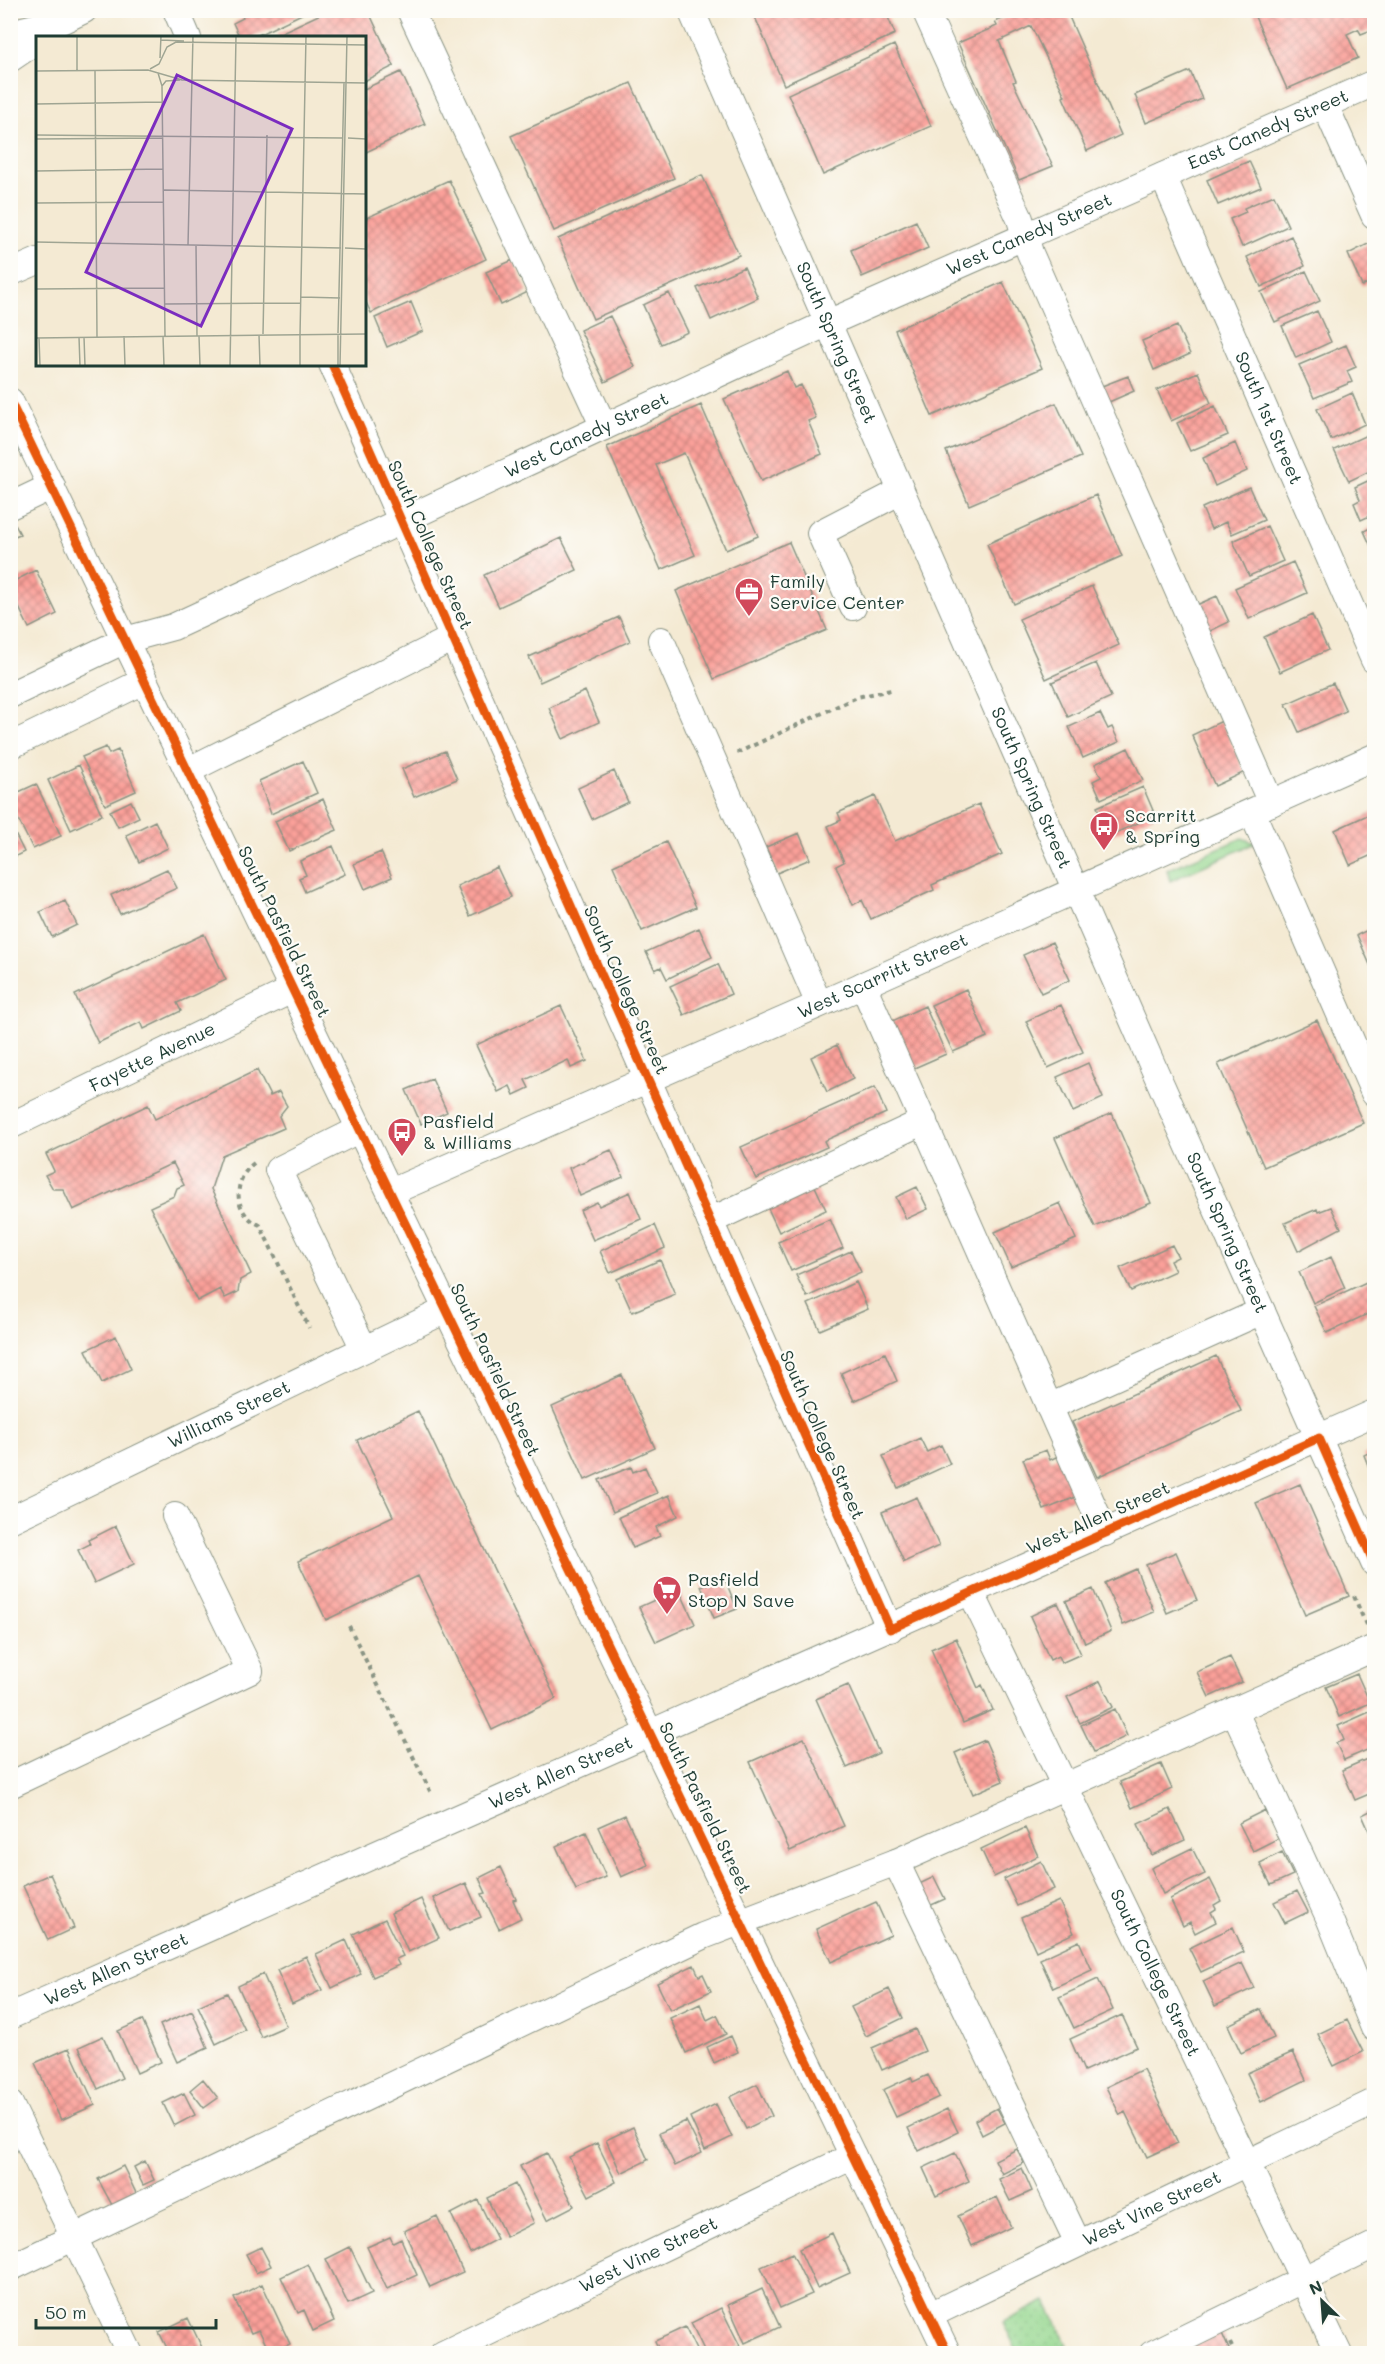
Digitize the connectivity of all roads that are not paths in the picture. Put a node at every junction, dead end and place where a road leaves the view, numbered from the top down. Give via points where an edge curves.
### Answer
1 (176, 10) edge
2 (410, 10) edge
3 (691, 10) edge
4 (925, 10) edge
5 (73, 16) edge
6 (10, 33) edge
7 (43, 36) edge
8 (187, 36) edge
9 (36, 41) edge
10 (10, 59) edge
11 (1374, 83) edge
12 (1325, 105) junction
13 (1163, 176) junction
14 (1374, 215) edge
15 (1027, 236) junction
16 (36, 262) edge
17 (10, 273) edge
18 (828, 323) junction
19 (333, 366) edge
20 (10, 401) edge
21 (604, 427) junction
22 (52, 486) junction
23 (901, 492) junction
24 (10, 506) edge
25 (401, 521) junction
26 (853, 607) dead end
27 (453, 638) junction
28 (125, 640) junction
29 (661, 640) dead end
30 (1374, 660) edge
31 (144, 681) junction
32 (10, 695) edge
33 (10, 746) edge
34 (1374, 757) edge
35 (189, 770) junction
36 (1261, 808) junction
37 (1077, 890) junction
38 (863, 985) junction
39 (294, 989) junction
40 (819, 1004) junction
41 (648, 1080) junction
42 (1374, 1093) edge
43 (924, 1121) junction
44 (10, 1126) edge
45 (360, 1129) junction
46 (391, 1192) junction
47 (710, 1221) junction
48 (448, 1309) junction
49 (1262, 1311) junction
50 (364, 1348) junction
51 (1050, 1407) junction
52 (1374, 1413) edge
53 (1318, 1438) junction
54 (175, 1516) dead end
55 (10, 1520) edge
56 (1105, 1533) junction
57 (1374, 1563) edge
58 (971, 1592) junction
59 (890, 1629) junction
60 (1371, 1637) edge
61 (1234, 1710) junction
62 (651, 1734) junction
63 (10, 1785) edge
64 (1065, 1788) junction
65 (896, 1862) junction
66 (741, 1922) junction
67 (10, 2016) edge
68 (1374, 2028) edge
69 (1374, 2102) edge
70 (10, 2104) edge
71 (853, 2156) junction
72 (1246, 2162) junction
73 (75, 2238) junction
74 (1078, 2243) junction
75 (1374, 2245) edge
76 (10, 2268) edge
77 (1304, 2279) junction
78 (930, 2315) junction
79 (130, 2354) edge
80 (443, 2354) edge
81 (948, 2354) edge
82 (1152, 2354) edge
83 (1339, 2354) edge

1 - 8 street
2 - 21 street
3 - 18 street, South Spring Street
4 - 15 street
5 - 6 street
5 - 7 street
9 - 10 street
11 - 12 street, East Canedy Street
12 - 13 street, East Canedy Street
12 - 14 street
13 - 15 street, West Canedy Street
13 - 30 street, South 1st Street
15 - 18 street, West Canedy Street
15 - 36 street via 1030,253
16 - 17 street
18 - 21 street, West Canedy Street
18 - 23 street, South Spring Street
19 - 25 street, South College Street
20 - 22 street, South Pasfield Street
21 - 25 street, West Canedy Street
22 - 24 street
22 - 28 street, South Pasfield Street
23 - 26 street via 820,532
23 - 37 street, South Spring Street
25 - 27 street, South College Street
25 - 28 street, West Canedy Street via 164,631
27 - 35 street
27 - 41 street, South College Street
28 - 31 street, South Pasfield Street
28 - 32 street, West Canedy Street
29 - 40 street
31 - 33 street
31 - 35 street, South Pasfield Street
34 - 36 street, West Scarritt Street
35 - 39 street, South Pasfield Street
36 - 37 street, West Scarritt Street
36 - 42 street
37 - 38 street, West Scarritt Street
37 - 49 street, South Spring Street
38 - 40 street, West Scarritt Street
38 - 43 street
39 - 44 street, Fayette Avenue
39 - 45 street, South Pasfield Street
40 - 41 street, West Scarritt Street
41 - 46 street, West Scarritt Street
41 - 47 street, South College Street
43 - 47 street
43 - 51 street
45 - 46 street, South Pasfield Street
45 - 50 street via 278,1170
46 - 48 street, South Pasfield Street
47 - 59 street, South College Street
48 - 50 street, Williams Street
48 - 62 street, South Pasfield Street
49 - 51 street
49 - 53 street, South Spring Street
50 - 55 street, Williams Street
51 - 56 street
52 - 53 street, West Allen Street
53 - 56 street, West Allen Street
53 - 57 street, South Spring Street
54 - 63 street via 250,1671
56 - 58 street, West Allen Street
58 - 59 street, West Allen Street
58 - 64 street, South College Street
59 - 62 street, West Allen Street
60 - 61 street
61 - 64 street
61 - 68 street via 1330,1920
62 - 66 street, South Pasfield Street
62 - 67 street, West Allen Street
64 - 65 street
64 - 72 street, South College Street
65 - 66 street
65 - 74 street
66 - 71 street, South Pasfield Street
66 - 73 street
69 - 72 street, West Vine Street
70 - 73 street
71 - 78 street, South Pasfield Street
71 - 80 street, West Vine Street
72 - 74 street, West Vine Street
72 - 77 street, South College Street
73 - 76 street
73 - 79 street
74 - 78 street, West Vine Street
75 - 77 street
77 - 82 street
77 - 83 street, South College Street
78 - 81 street, South Pasfield Street

